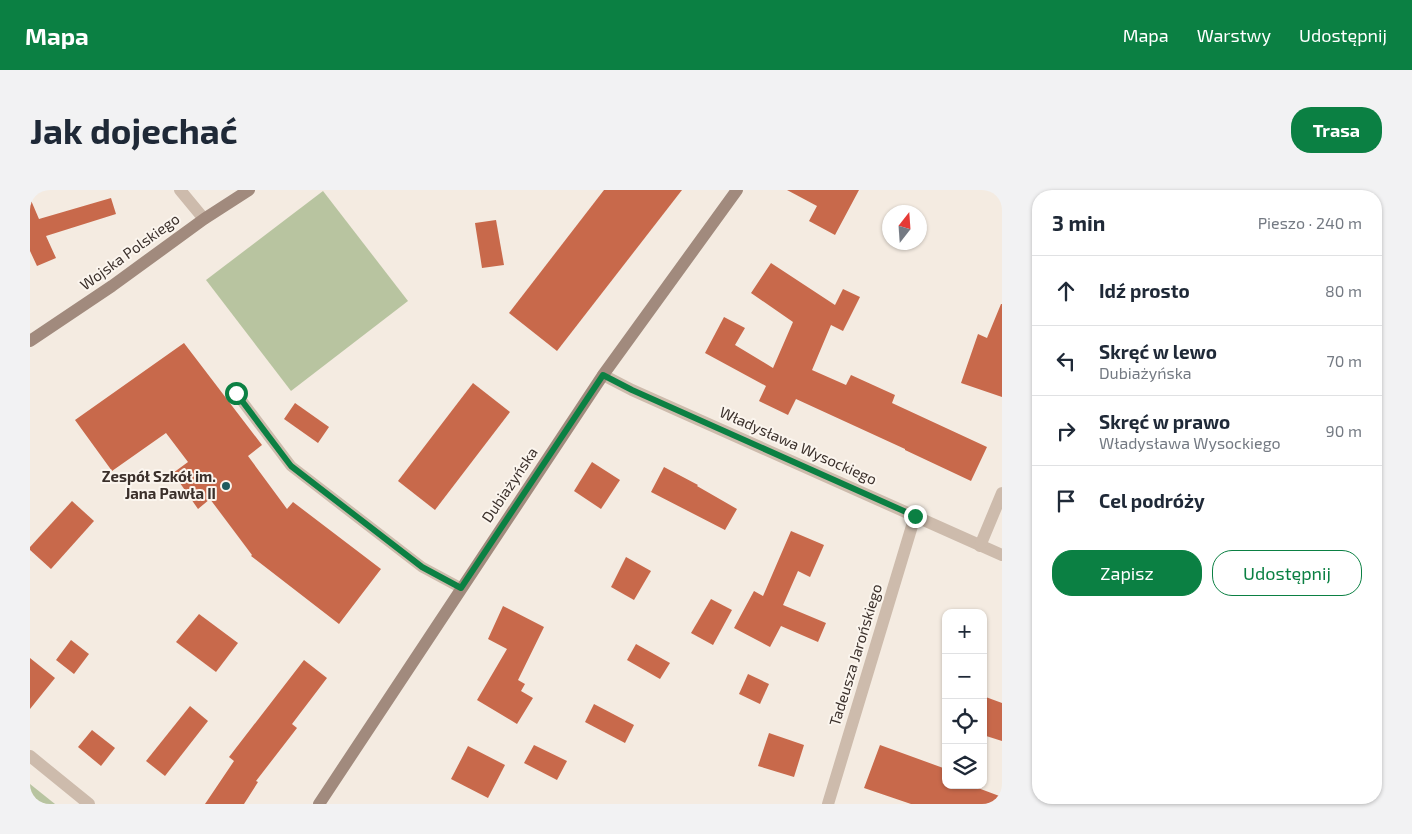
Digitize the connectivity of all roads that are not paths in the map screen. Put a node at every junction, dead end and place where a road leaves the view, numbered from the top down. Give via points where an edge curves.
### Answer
1 (180, 190) edge
2 (249, 190) edge
3 (737, 190) edge
4 (204, 219) junction
5 (30, 341) edge
6 (603, 375) junction
7 (236, 393) dead end
8 (1002, 493) edge
9 (915, 516) junction
10 (980, 546) junction
11 (1002, 555) edge
12 (461, 588) junction
13 (30, 756) edge
14 (89, 804) edge
15 (319, 804) edge
16 (828, 804) edge

1 - 4 street
2 - 4 street, Wojska Polskiego
3 - 6 street, Dubiażyńska
4 - 5 street, Wojska Polskiego
6 - 9 street, Władysława Wysockiego
6 - 12 street, Dubiażyńska
7 - 12 lane via 291,466 422,567
8 - 10 street
9 - 10 street, Władysława Wysockiego
9 - 16 street, Tadeusza Jarońskiego
10 - 11 street, Władysława Wysockiego
12 - 15 street, Dubiażyńska
13 - 14 street

